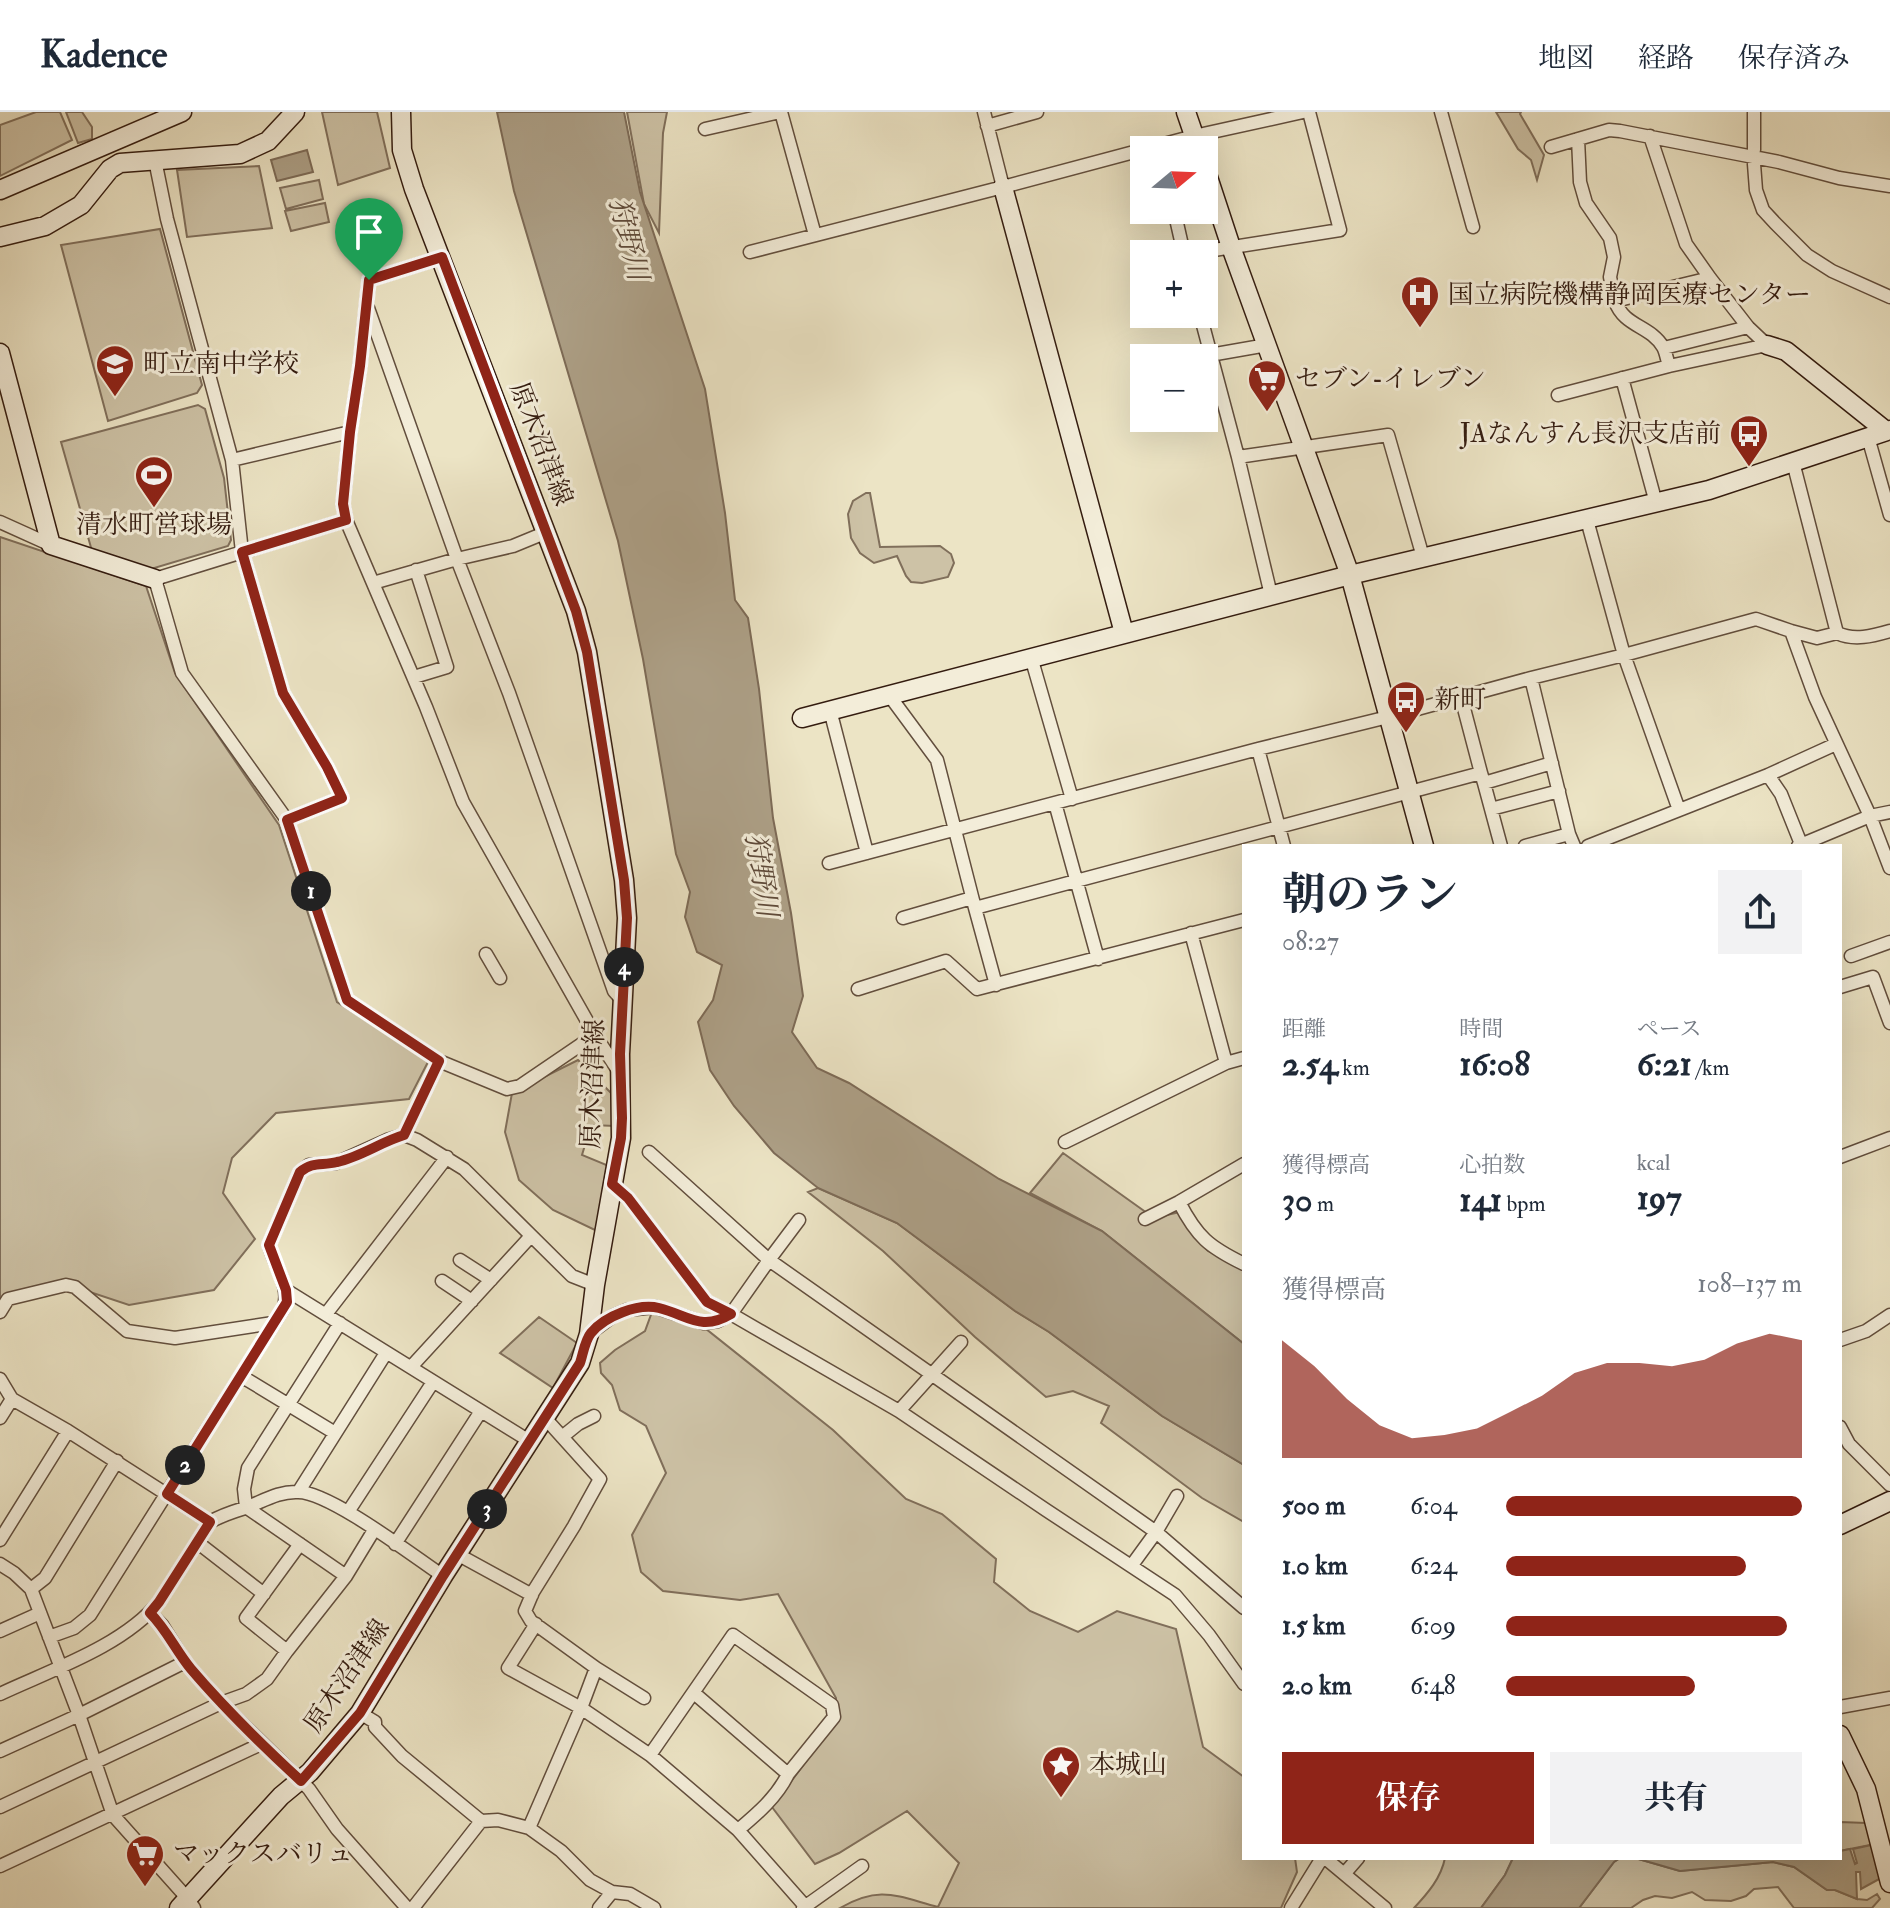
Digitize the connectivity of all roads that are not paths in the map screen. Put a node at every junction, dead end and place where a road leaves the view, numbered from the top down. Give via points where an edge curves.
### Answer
1 (182, 112) edge
2 (295, 112) edge
3 (401, 112) edge
4 (780, 112) edge
5 (984, 112) edge
6 (1037, 112) edge
7 (1186, 112) edge
8 (1306, 112) edge
9 (1441, 112) edge
10 (1754, 113) edge
11 (1252, 117) edge
12 (987, 126) junction
13 (705, 129) dead end
14 (1195, 136) edge
15 (1212, 136) edge
16 (1650, 136) junction
17 (1578, 139) junction
18 (1551, 147) dead end
19 (1754, 150) dead end
20 (1130, 155) edge
21 (155, 160) junction
22 (1754, 164) dead end
23 (1890, 186) edge
24 (1003, 187) junction
25 (0, 190) edge
26 (1218, 208) edge
27 (1473, 227) dead end
28 (815, 235) junction
29 (0, 237) edge
30 (1231, 247) junction
31 (1218, 249) edge
32 (750, 252) dead end
33 (442, 257) junction
34 (1710, 278) junction
35 (1890, 297) edge
36 (366, 301) junction
37 (1615, 301) junction
38 (1748, 327) junction
39 (1267, 345) junction
40 (1767, 345) junction
41 (1664, 348) junction
42 (0, 353) edge
43 (1218, 354) edge
44 (1669, 366) junction
45 (1622, 378) junction
46 (1218, 384) edge
47 (1558, 395) dead end
48 (1888, 430) edge
49 (350, 432) junction
50 (1868, 437) junction
51 (1304, 448) junction
52 (1238, 457) junction
53 (232, 460) junction
54 (1793, 462) junction
55 (1656, 503) junction
56 (1890, 515) edge
57 (346, 520) junction
58 (1587, 520) junction
59 (0, 522) edge
60 (547, 532) junction
61 (51, 545) junction
62 (242, 552) junction
63 (1423, 557) junction
64 (457, 559) junction
65 (416, 570) junction
66 (1350, 575) junction
67 (155, 579) junction
68 (373, 583) junction
69 (1271, 595) junction
70 (1791, 631) junction
71 (1890, 631) edge
72 (1124, 633) junction
73 (1837, 633) junction
74 (1624, 655) junction
75 (1031, 657) junction
76 (414, 677) junction
77 (1531, 678) junction
78 (889, 695) junction
79 (1461, 697) junction
80 (830, 710) junction
81 (1388, 717) junction
82 (802, 718) dead end
83 (1836, 744) junction
84 (1258, 749) junction
85 (1552, 763) junction
86 (1768, 775) junction
87 (1483, 778) junction
88 (1559, 791) junction
89 (1410, 793) junction
90 (1072, 799) junction
91 (1055, 803) junction
92 (1491, 809) junction
93 (1679, 810) junction
94 (1890, 812) edge
95 (1870, 816) junction
96 (287, 820) junction
97 (1280, 827) junction
98 (955, 831) junction
99 (1572, 840) edge
100 (1284, 844) edge
101 (1423, 844) edge
102 (1500, 844) edge
103 (1541, 844) edge
104 (1594, 844) edge
105 (1800, 844) edge
106 (1802, 844) edge
107 (867, 853) junction
108 (829, 863) dead end
109 (1890, 868) edge
110 (1077, 881) junction
111 (974, 903) junction
112 (903, 918) dead end
113 (1242, 920) edge
114 (1191, 933) junction
115 (1890, 942) edge
116 (486, 954) dead end
117 (1851, 956) dead end
118 (1098, 959) junction
119 (500, 978) dead end
120 (996, 985) junction
121 (1842, 986) edge
122 (858, 989) dead end
123 (622, 1000) junction
124 (1889, 1019) edge
125 (595, 1035) junction
126 (1242, 1059) edge
127 (439, 1061) junction
128 (1226, 1063) junction
129 (621, 1074) junction
130 (404, 1135) junction
131 (1890, 1138) edge
132 (1065, 1142) dead end
133 (649, 1152) dead end
134 (1842, 1156) edge
135 (447, 1157) junction
136 (1242, 1165) edge
137 (612, 1184) junction
138 (1179, 1202) junction
139 (1145, 1219) dead end
140 (799, 1220) dead end
141 (531, 1236) junction
142 (460, 1260) dead end
143 (769, 1260) junction
144 (1242, 1263) edge
145 (491, 1280) junction
146 (442, 1281) dead end
147 (595, 1285) junction
148 (286, 1290) junction
149 (472, 1301) junction
150 (0, 1312) edge
151 (326, 1314) junction
152 (731, 1314) junction
153 (1890, 1315) edge
154 (273, 1323) junction
155 (340, 1323) junction
156 (589, 1334) junction
157 (1842, 1339) edge
158 (961, 1342) dead end
159 (386, 1353) junction
160 (411, 1367) junction
161 (932, 1375) junction
162 (241, 1376) junction
163 (0, 1379) edge
164 (433, 1382) junction
165 (12, 1399) junction
166 (288, 1405) junction
167 (481, 1411) junction
168 (899, 1411) junction
169 (594, 1416) dead end
170 (0, 1418) edge
171 (545, 1418) junction
172 (68, 1431) junction
173 (335, 1433) junction
174 (562, 1437) junction
175 (531, 1442) junction
176 (1844, 1443) edge
177 (117, 1461) junction
178 (1890, 1485) edge
179 (299, 1491) junction
180 (167, 1494) junction
181 (1177, 1496) dead end
182 (1890, 1501) edge
183 (246, 1507) junction
184 (348, 1512) junction
185 (210, 1522) junction
186 (1842, 1524) edge
187 (374, 1530) junction
188 (1156, 1532) junction
189 (0, 1540) edge
190 (197, 1542) junction
191 (300, 1544) junction
192 (395, 1544) junction
193 (457, 1554) junction
194 (0, 1564) edge
195 (1132, 1565) junction
196 (346, 1576) junction
197 (443, 1576) junction
198 (31, 1589) junction
199 (264, 1594) junction
200 (532, 1595) junction
201 (1242, 1606) edge
202 (40, 1613) junction
203 (150, 1613) junction
204 (536, 1624) junction
205 (0, 1631) edge
206 (49, 1637) junction
207 (287, 1651) junction
208 (185, 1662) junction
209 (60, 1667) junction
210 (596, 1668) junction
211 (1242, 1681) edge
212 (694, 1693) junction
213 (0, 1694) edge
214 (644, 1698) dead end
215 (1890, 1698) edge
216 (221, 1703) junction
217 (1842, 1707) edge
218 (581, 1708) junction
219 (360, 1713) junction
220 (79, 1715) junction
221 (1842, 1739) edge
222 (261, 1744) junction
223 (0, 1751) edge
224 (650, 1755) junction
225 (95, 1764) junction
226 (788, 1774) junction
227 (301, 1781) junction
228 (0, 1807) edge
229 (113, 1815) junction
230 (481, 1821) junction
231 (529, 1828) junction
232 (738, 1830) junction
233 (1323, 1860) edge
234 (1327, 1860) edge
235 (1356, 1860) edge
236 (0, 1866) edge
237 (862, 1866) dead end
238 (1345, 1873) junction
239 (1890, 1883) edge
240 (612, 1892) junction
241 (187, 1905) edge
242 (804, 1907) edge
243 (410, 1908) edge
244 (599, 1908) edge
245 (654, 1908) edge
246 (1291, 1908) edge
247 (1385, 1908) edge

1 - 25 street
2 - 21 street via 268,141 240,154
3 - 33 street, 原木沼津線 via 402,150
4 - 13 street
4 - 28 street
5 - 12 street
6 - 12 street
7 - 14 street
8 - 11 street
8 - 30 street via 1340,230
9 - 27 street
10 - 19 street
11 - 15 street
12 - 24 street
16 - 17 street via 1609,130
16 - 23 street
16 - 34 street via 1686,244
17 - 18 street
17 - 37 street via 1586,203 1610,238
20 - 24 street
21 - 29 street via 120,163 81,205 45,226
21 - 53 street
22 - 35 street via 1763,210 1807,255
24 - 28 street
24 - 72 street
26 - 30 street
28 - 32 street
30 - 31 street
30 - 39 street
33 - 36 street via 369,280
33 - 60 street, 原木沼津線
34 - 37 street
34 - 38 street
36 - 49 street
36 - 64 street
37 - 41 street via 1626,320 1651,333
38 - 40 street
38 - 41 street
39 - 43 street
39 - 51 street
40 - 44 street
40 - 48 street via 1786,351
41 - 44 street
42 - 61 street
44 - 45 street
45 - 47 street
45 - 55 street
46 - 52 street
48 - 50 street
49 - 53 street
49 - 57 street
50 - 54 street
50 - 56 street
51 - 52 street
51 - 63 street via 1388,435
51 - 66 street
52 - 69 street
53 - 62 street
54 - 55 street
54 - 73 street
55 - 58 street
57 - 62 street
57 - 68 street
58 - 63 street
58 - 74 street
59 - 61 street
60 - 64 street
60 - 123 street, 原木沼津線 via 584,638 605,754 627,918
61 - 67 street
62 - 67 street
62 - 96 street via 283,693 342,798
63 - 66 street
64 - 65 street
64 - 123 street via 614,991
65 - 68 street
65 - 76 street via 447,667
66 - 69 street
66 - 81 street
67 - 96 street via 182,673
68 - 76 street
69 - 72 street
70 - 73 street via 1817,638
70 - 74 street via 1756,619
70 - 83 street
71 - 73 street via 1868,637
72 - 75 street
74 - 77 street
74 - 93 street
75 - 78 street
75 - 90 street
76 - 125 street via 463,802
77 - 79 street
77 - 85 street
78 - 80 street
78 - 98 street via 937,760
79 - 81 street
79 - 87 street
80 - 82 street
80 - 107 street
81 - 84 street
81 - 89 street
83 - 86 street
83 - 95 street
84 - 90 street
84 - 97 street
85 - 87 street
85 - 88 street
86 - 93 street
86 - 105 street
87 - 89 street
87 - 92 street
88 - 92 street
88 - 99 street
89 - 97 street
89 - 101 street
90 - 91 street
91 - 98 street
91 - 110 street
92 - 102 street
93 - 104 street
94 - 95 street
95 - 106 street
95 - 109 street
96 - 127 street via 347,1000
97 - 100 street
97 - 110 street
98 - 107 street
98 - 111 street
99 - 103 street
107 - 108 street
110 - 111 street
110 - 118 street
111 - 112 street
111 - 120 street
113 - 114 street
114 - 118 street
114 - 128 street
115 - 117 street
116 - 119 street
118 - 120 street
120 - 122 street via 977,989 946,961
121 - 124 street via 1873,977
123 - 129 street, 原木沼津線
125 - 127 street via 520,1086 507,1089
125 - 129 street
126 - 128 street
127 - 130 street
128 - 132 street
129 - 137 street, 原木沼津線 via 621,1138
130 - 135 street
130 - 148 street via 300,1172 269,1245
131 - 134 street
133 - 143 street
135 - 141 street
135 - 151 street
136 - 138 street
137 - 147 street, 原木沼津線
137 - 152 street via 707,1302
138 - 139 street
138 - 144 street via 1205,1241
140 - 143 street
141 - 145 street
141 - 147 street via 572,1276
142 - 145 street
143 - 152 street
143 - 161 street
145 - 149 street
146 - 149 street
147 - 156 street, 原木沼津線
148 - 151 street
148 - 154 street via 287,1302
149 - 160 street
150 - 154 street via 8,1299 66,1285 127,1331 175,1338
151 - 155 street
152 - 156 street via 704,1323 655,1307 627,1310
152 - 168 street
153 - 157 street
154 - 162 street
155 - 159 street
155 - 166 street
156 - 171 street, 原木沼津線 via 580,1363
158 - 161 street
159 - 160 street
159 - 173 street
160 - 164 street
161 - 168 street
161 - 188 street
162 - 166 street
162 - 180 street
163 - 165 street
164 - 167 street
164 - 184 street
165 - 170 street
165 - 172 street
166 - 173 street
166 - 183 street via 248,1468
167 - 175 street
167 - 192 street
168 - 195 street
169 - 174 street
171 - 174 street
171 - 175 street, 原木沼津線
172 - 177 street
172 - 189 street
173 - 179 street
174 - 200 street via 600,1479
175 - 193 street, 原木沼津線
176 - 178 street
177 - 180 street
177 - 198 street via 45,1578
179 - 183 street
179 - 184 street
180 - 185 street
180 - 206 street via 90,1615
181 - 188 street
182 - 186 street
183 - 185 street
183 - 191 street
184 - 187 street
185 - 190 street
187 - 192 street
187 - 196 street
188 - 195 street
188 - 201 street
190 - 199 street
190 - 203 street
191 - 196 street
191 - 199 street
192 - 197 street
193 - 197 street, 原木沼津線
193 - 200 street
194 - 198 street
195 - 211 street via 1186,1605
196 - 207 street
197 - 219 street, 原木沼津線
198 - 202 street
199 - 207 street via 246,1618
200 - 204 street via 525,1611
202 - 205 street
202 - 206 street
203 - 208 street
203 - 209 street via 120,1637
204 - 210 street
204 - 218 street via 508,1668
206 - 209 street
207 - 216 street via 267,1679
208 - 216 street
208 - 220 street
209 - 213 street
209 - 220 street
210 - 214 street
210 - 218 street
212 - 224 street
212 - 226 street
212 - 226 street via 733,1635 832,1705 834,1717
215 - 217 street
216 - 222 street
216 - 225 street
218 - 224 street
218 - 231 street
219 - 227 street, 原木沼津線
219 - 230 street via 375,1722 402,1756
220 - 223 street
220 - 225 street
221 - 239 street via 1866,1789
222 - 227 street
222 - 229 street
224 - 232 street
225 - 228 street
225 - 229 street
226 - 232 street via 765,1806
227 - 241 street, 原木沼津線 via 273,1805
227 - 243 street
229 - 236 street
229 - 241 street
230 - 231 street
230 - 243 street
231 - 240 street
232 - 242 street
233 - 246 street
234 - 238 street
235 - 238 street
237 - 242 street
238 - 247 street
240 - 244 street
240 - 245 street via 630,1894

